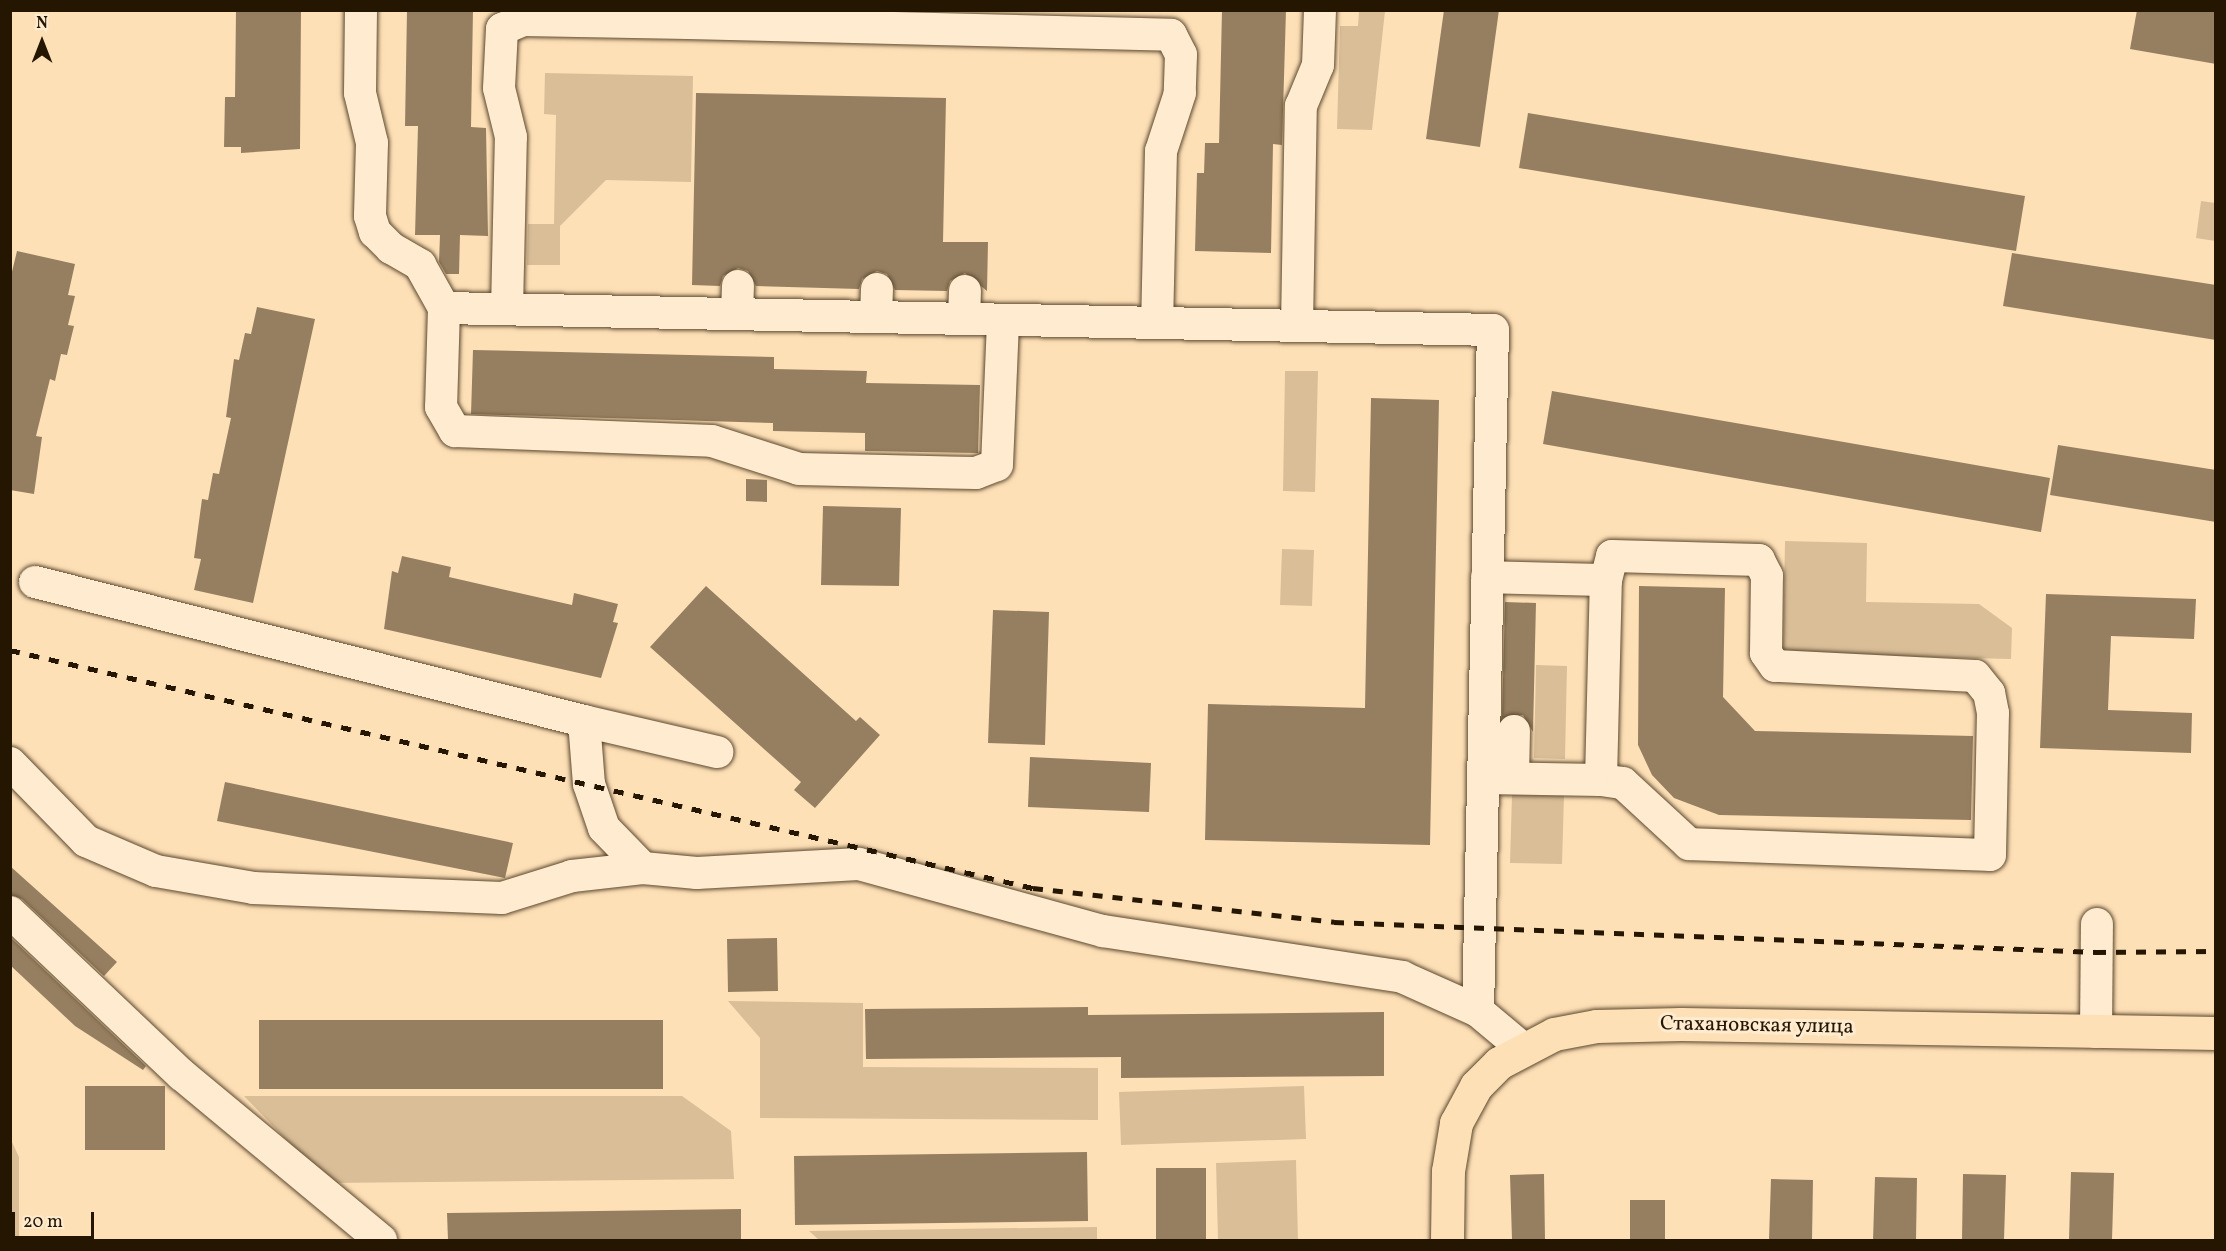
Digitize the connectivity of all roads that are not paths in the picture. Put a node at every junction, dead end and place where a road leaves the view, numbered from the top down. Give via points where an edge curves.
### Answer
1 (362, 10) edge
2 (1320, 10) edge
3 (688, 17) edge
4 (1004, 20) edge
5 (444, 308) junction
6 (507, 309) junction
7 (1003, 320) junction
8 (1157, 323) junction
9 (1297, 326) junction
10 (1487, 577) junction
11 (1606, 579) junction
12 (36, 582) dead end
13 (584, 721) junction
14 (1514, 731) dead end
15 (717, 752) dead end
16 (10, 763) edge
17 (1498, 778) junction
18 (1601, 780) junction
19 (643, 868) junction
20 (10, 912) edge
21 (2097, 924) dead end
22 (1478, 1011) junction
23 (2096, 1032) junction
24 (2216, 1033) edge
25 (1521, 1047) junction
26 (381, 1240) edge
27 (1447, 1240) edge

1 - 5 street via 360,93 372,142 370,216 375,232 391,248 420,265
2 - 9 street via 1318,65 1301,106
3 - 4 street
3 - 6 street via 523,20 502,29 499,88 511,137
4 - 8 street via 1158,33 1171,35 1179,45 1178,106 1161,151
5 - 6 street
5 - 7 street via 441,407 455,431 722,442 799,470 976,473 998,465
6 - 7 street via 738,300 877,303 964,305
7 - 8 street
8 - 9 street
9 - 10 street via 1492,330
10 - 11 street
10 - 17 street
11 - 18 street
11 - 18 street via 1612,556 1759,560 1767,576 1766,652 1775,666 1976,676 1989,693 1994,713 1990,855 1700,847 1676,836 1623,783
12 - 13 street
13 - 15 street
13 - 19 street via 589,784 604,828
14 - 17 street
16 - 19 street via 86,841 156,871 253,888 502,898 572,876
17 - 18 street
17 - 22 street
19 - 22 street via 697,873 859,864 1103,931 1402,977
20 - 26 street via 182,1075
21 - 23 street
22 - 25 street
23 - 24 main road, Стахановская улица
23 - 25 main road, Стахановская улица via 1639,1025 1565,1032
25 - 27 main road, Стахановская улица via 1476,1086 1456,1123 1449,1163

